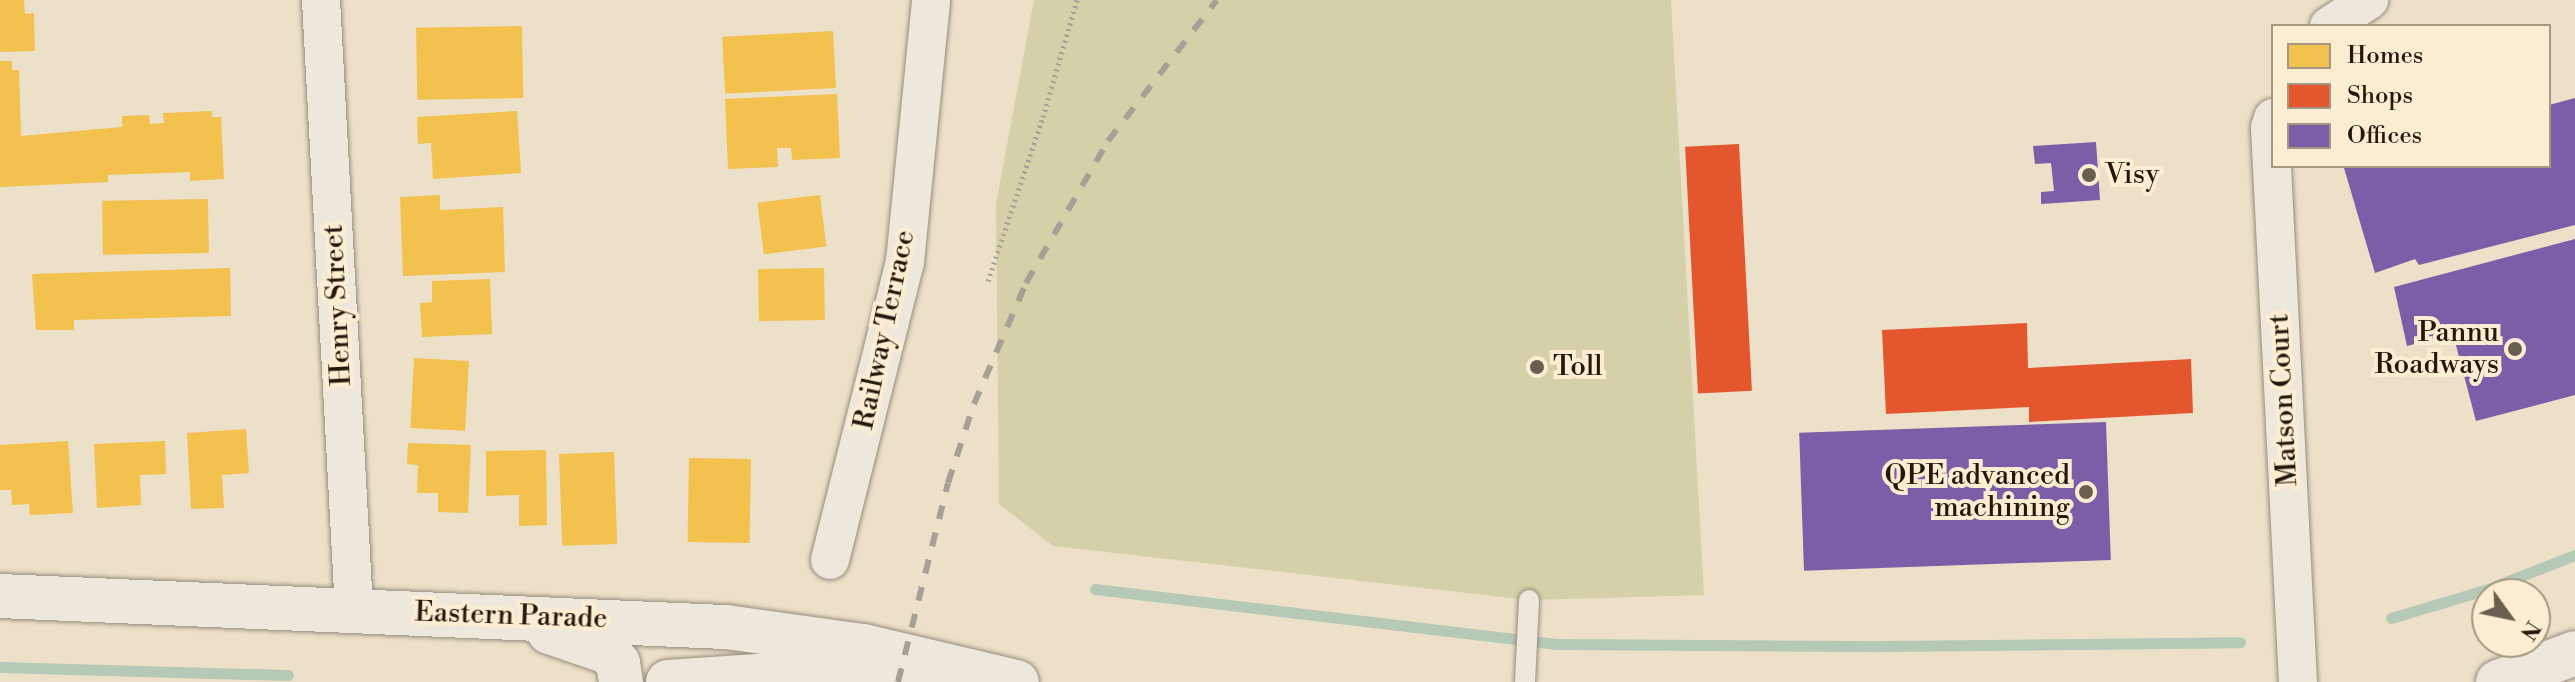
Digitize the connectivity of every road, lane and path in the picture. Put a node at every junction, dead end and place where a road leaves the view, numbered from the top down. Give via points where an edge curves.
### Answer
1 (321, 0) edge
2 (931, 0) edge
3 (1077, 0) edge
4 (2369, 0) edge
5 (2332, 24) edge
6 (2271, 125) edge
7 (2271, 148) edge
8 (2272, 168) edge
9 (988, 281) dead end
10 (830, 560) dead end
11 (0, 596) edge
12 (1529, 600) dead end
13 (354, 609) junction
14 (493, 615) junction
15 (2575, 653) edge
16 (621, 682) edge
17 (668, 682) edge
18 (983, 682) edge
19 (1017, 682) edge
20 (1525, 682) edge
21 (2298, 682) edge
22 (2498, 682) edge

1 - 13 street, Henry Street
2 - 10 street, Railway Terrace via 905,262
3 - 9 path
4 - 5 street
6 - 7 street, Matson Court
8 - 21 street, Matson Court
11 - 13 main road, Eastern Parade
12 - 20 lane
13 - 14 main road, Eastern Parade
14 - 16 main road via 599,647 618,663
14 - 19 main road, Eastern Parade via 713,626 825,639
15 - 22 main road
17 - 18 main road via 757,676

